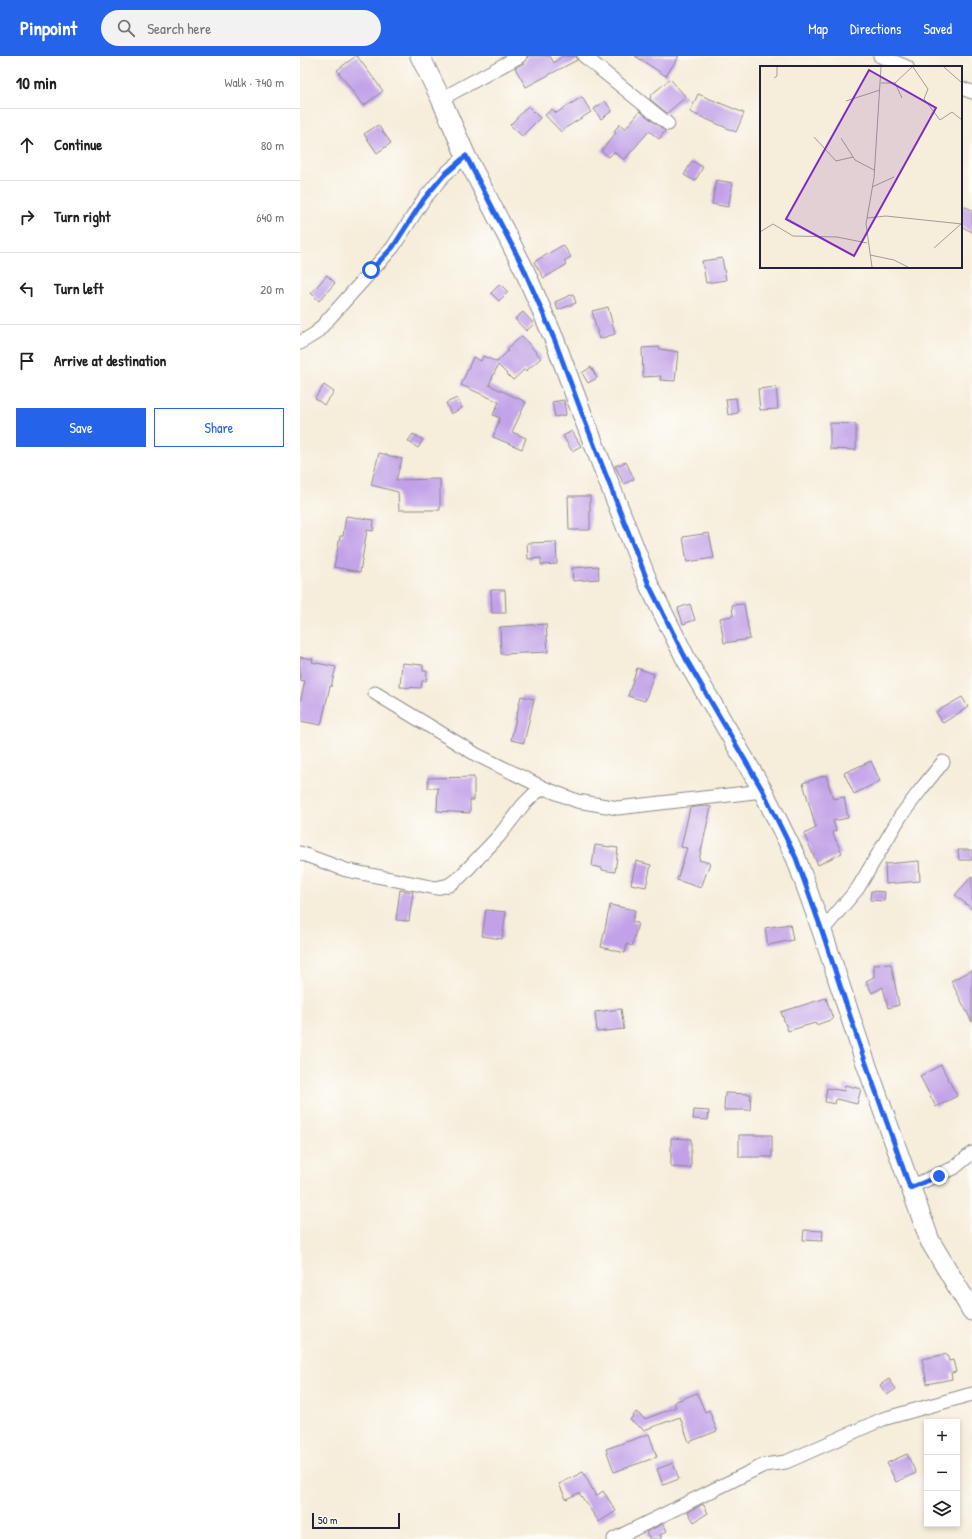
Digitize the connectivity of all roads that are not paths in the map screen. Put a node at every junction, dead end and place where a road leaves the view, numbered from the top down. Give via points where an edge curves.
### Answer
1 (420, 56) edge
2 (520, 56) edge
3 (584, 56) edge
4 (880, 56) edge
5 (905, 66) edge
6 (962, 88) edge
7 (972, 92) edge
8 (441, 99) junction
9 (668, 124) dead end
10 (466, 156) junction
11 (300, 343) edge
12 (375, 693) dead end
13 (943, 762) dead end
14 (544, 788) junction
15 (763, 791) junction
16 (300, 853) edge
17 (822, 931) junction
18 (972, 1153) edge
19 (910, 1188) junction
20 (972, 1311) edge
21 (972, 1394) edge
22 (614, 1539) edge

1 - 8 main road
2 - 8 street
3 - 9 street
4 - 5 street
6 - 7 street
8 - 10 main road
10 - 11 street via 444,175 424,199 393,247 316,333
10 - 15 main road via 523,267 555,341 649,585 686,659
12 - 14 street via 477,755
13 - 17 street via 900,818 858,888
14 - 15 street via 578,801 618,808
14 - 16 street via 523,805 499,836 449,885 436,888 346,870
15 - 17 main road via 796,858
17 - 19 main road
18 - 19 street via 954,1168
19 - 20 main road via 930,1242
21 - 22 street via 883,1419 786,1462 764,1465

